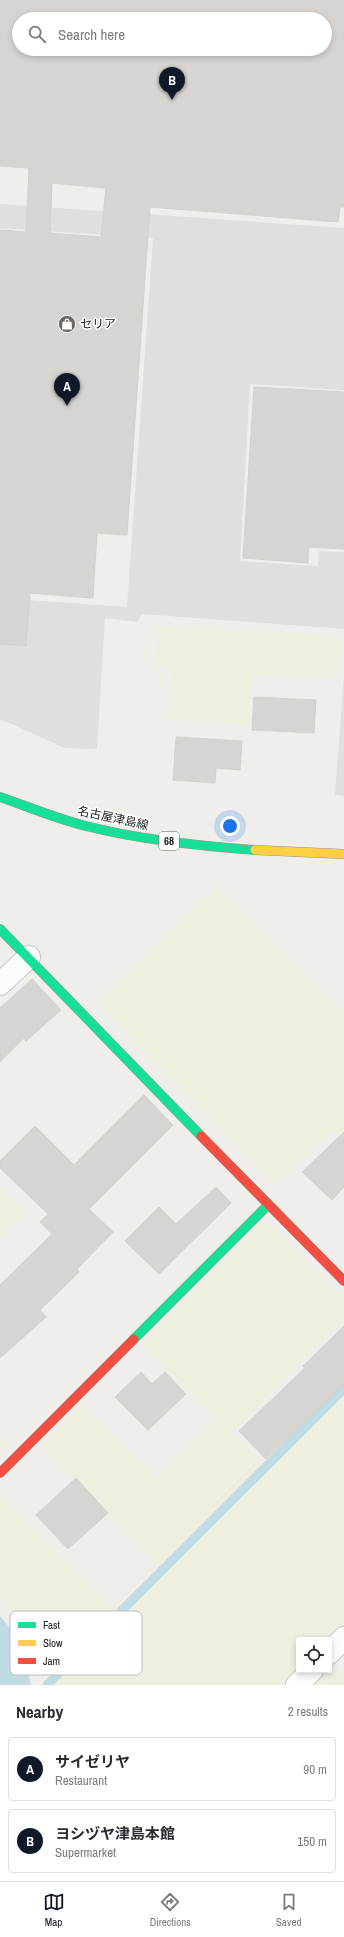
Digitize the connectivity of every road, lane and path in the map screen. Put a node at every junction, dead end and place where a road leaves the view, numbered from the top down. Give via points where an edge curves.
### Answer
1 (0, 797) edge
2 (344, 854) edge
3 (0, 929) edge
4 (29, 957) junction
5 (0, 984) edge
6 (268, 1205) junction
7 (344, 1281) edge
8 (0, 1473) edge
9 (344, 1638) edge
10 (332, 1650) edge
11 (309, 1673) edge
12 (297, 1685) edge

1 - 2 street, 名古屋津島線 / 68 via 98,829 176,842 284,852
3 - 4 street
4 - 5 street
4 - 6 street
6 - 7 street
6 - 8 street
9 - 10 street
11 - 12 street

